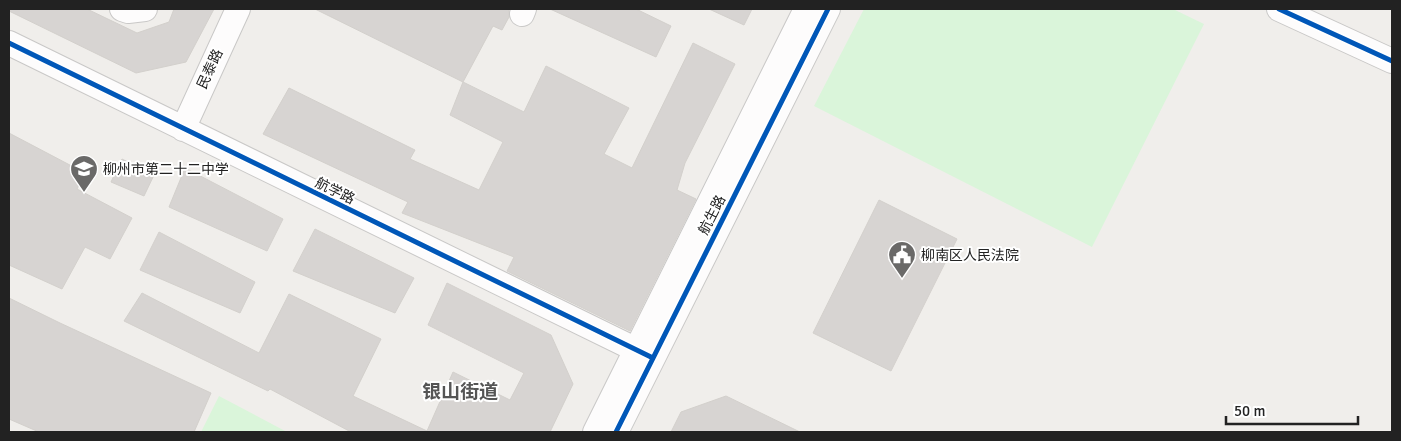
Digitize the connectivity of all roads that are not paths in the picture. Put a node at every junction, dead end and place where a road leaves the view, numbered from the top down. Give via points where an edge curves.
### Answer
1 (122, 9) edge
2 (145, 9) edge
3 (238, 9) edge
4 (806, 9) edge
5 (828, 9) edge
6 (1280, 9) edge
7 (9, 43) edge
8 (1392, 61) edge
9 (182, 129) junction
10 (644, 353) junction
11 (595, 432) edge
12 (616, 432) edge

1 - 2 street
3 - 9 street, 民泰路
4 - 10 street
5 - 10 street, 航生路
6 - 8 street
7 - 9 street, 航学路
9 - 10 street, 航学路
10 - 11 street
10 - 12 street, 航生路

